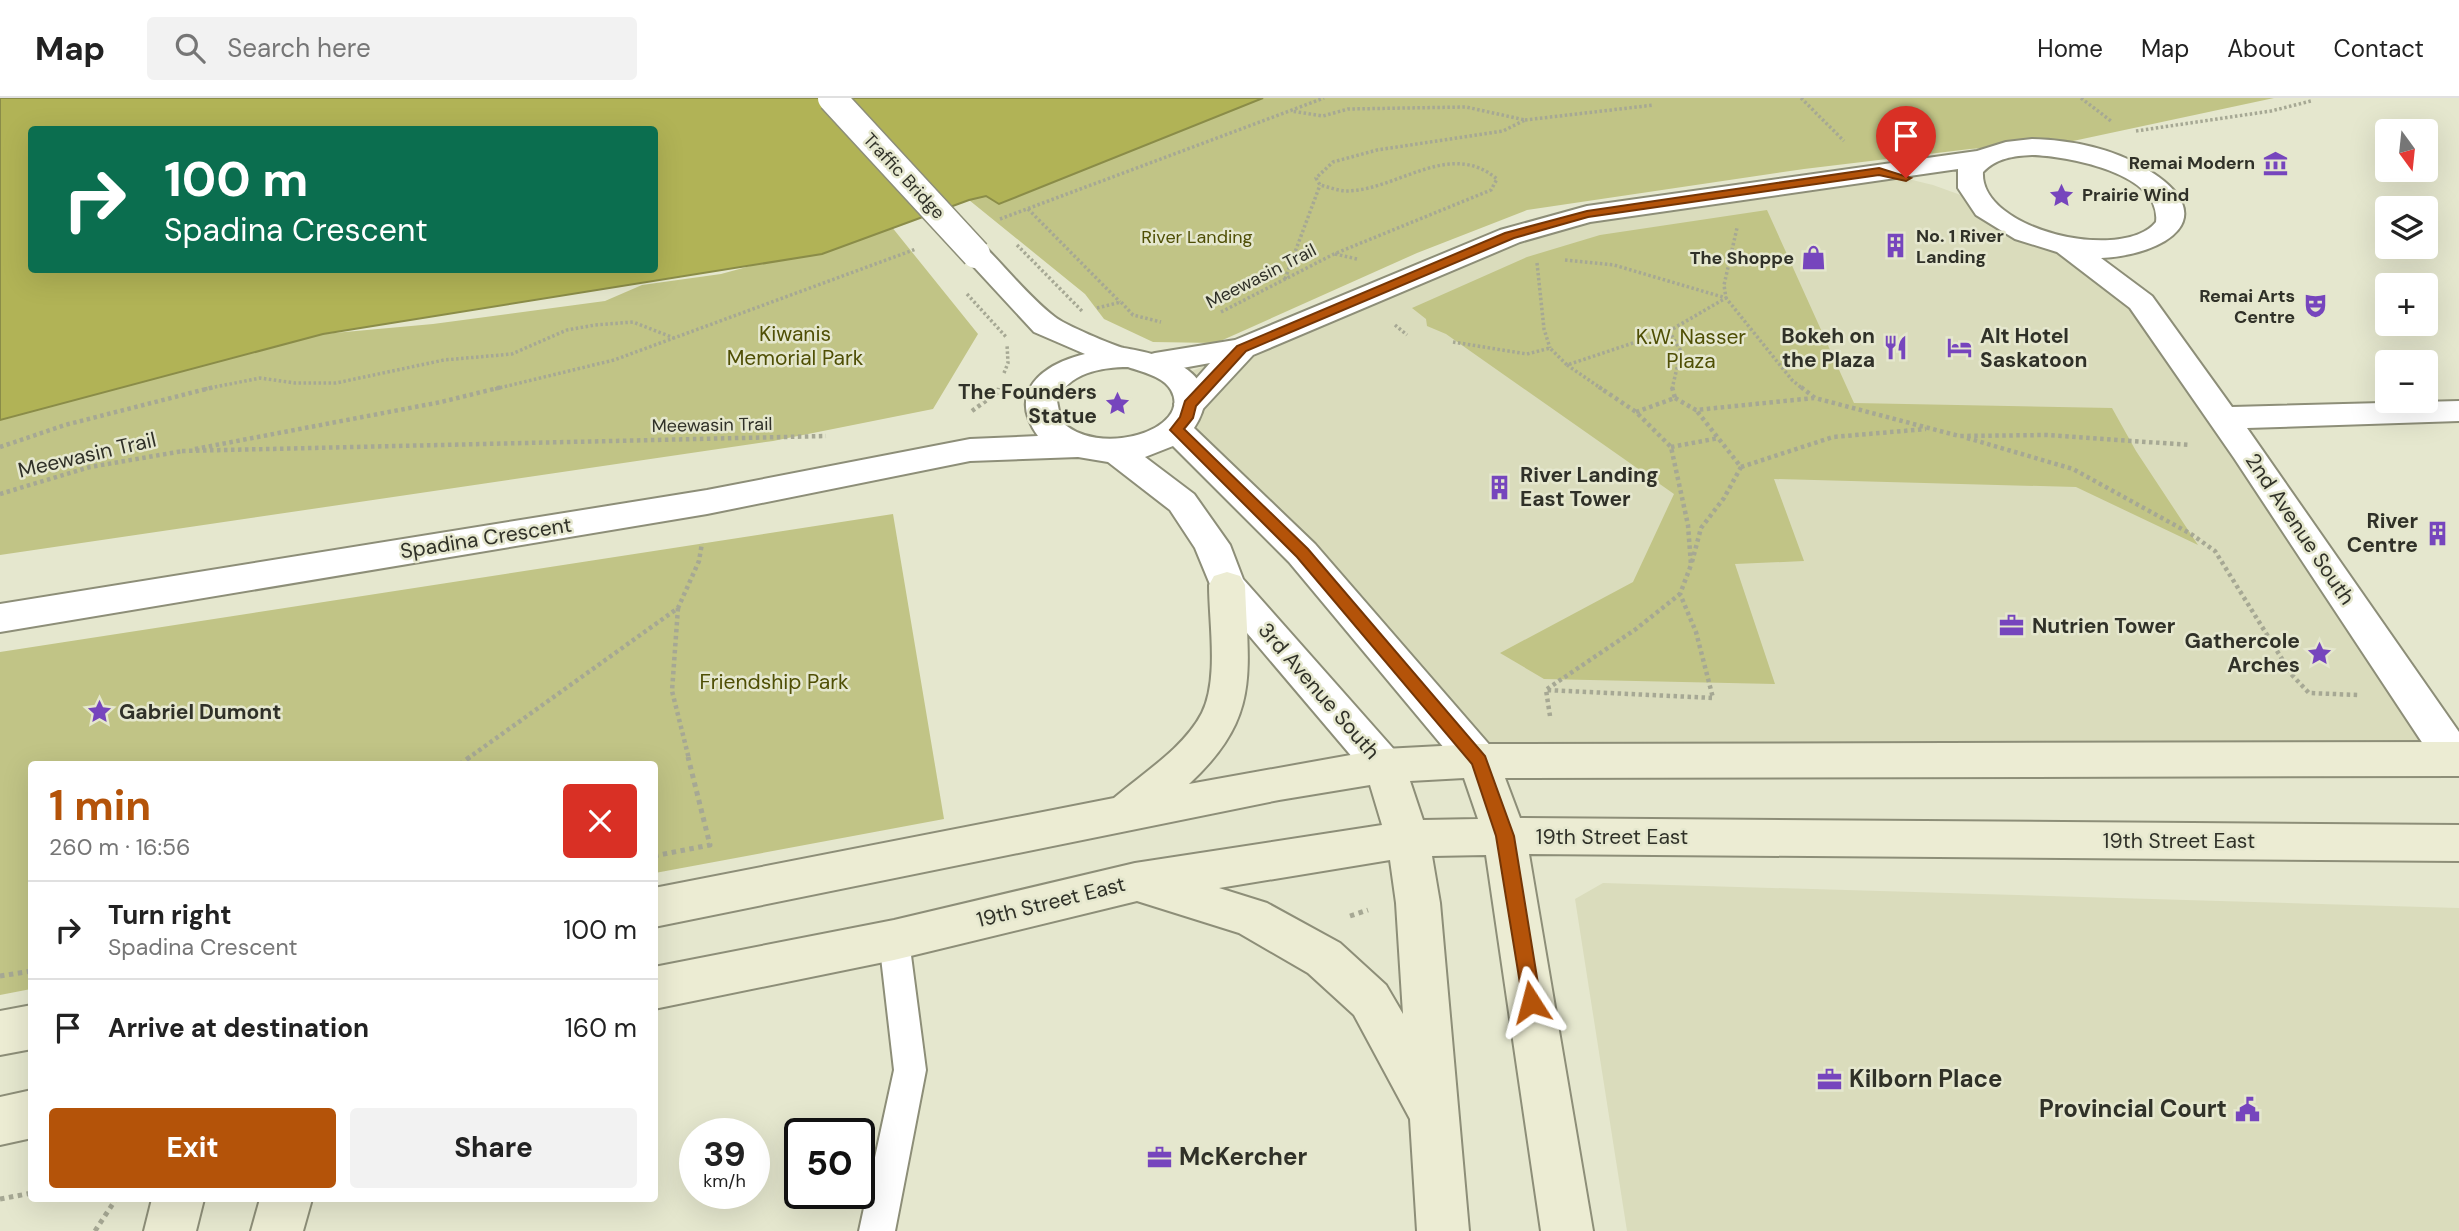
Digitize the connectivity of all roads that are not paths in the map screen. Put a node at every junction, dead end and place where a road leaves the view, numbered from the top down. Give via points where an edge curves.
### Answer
1 (832, 98) edge
2 (1983, 158) junction
3 (1879, 172) junction
4 (1980, 202) junction
5 (2066, 245) junction
6 (2132, 247) junction
7 (2141, 302) junction
8 (1045, 325) junction
9 (1242, 348) junction
10 (1119, 357) junction
11 (1155, 363) junction
12 (1050, 387) junction
13 (2459, 411) edge
14 (1183, 417) junction
15 (2224, 418) junction
16 (1077, 446) junction
17 (970, 450) junction
18 (1116, 452) junction
19 (1227, 585) junction
20 (0, 618) edge
21 (1479, 761) junction
22 (2458, 763) edge
23 (1384, 766) junction
24 (1125, 814) junction
25 (1505, 836) junction
26 (1408, 839) junction
27 (2459, 844) edge
28 (1135, 882) junction
29 (658, 907) edge
30 (894, 940) junction
31 (658, 987) edge
32 (28, 1028) edge
33 (0, 1033) edge
34 (28, 1115) edge
35 (1435, 1115) junction
36 (0, 1121) edge
37 (177, 1202) edge
38 (285, 1202) edge
39 (170, 1231) edge
40 (277, 1231) edge
41 (877, 1231) edge
42 (1443, 1231) edge
43 (1567, 1231) edge

1 - 8 street, Traffic Bridge, bridge
2 - 3 street
2 - 4 street via 1969,177 1970,188
2 - 6 street via 2009,149 2078,152 2109,161 2148,182 2170,210 2170,223 2152,241
3 - 4 street
3 - 9 street via 1587,214 1510,236
4 - 5 street via 2015,228
5 - 6 street
5 - 7 street, 2nd Avenue South
6 - 7 street, 2nd Avenue South
7 - 15 street, 2nd Avenue South
8 - 10 street
8 - 12 street
9 - 11 street
9 - 14 street
10 - 11 street
10 - 12 street via 1081,364
11 - 14 street via 1182,380 1189,396
12 - 16 street via 1042,414 1045,423 1064,441
12 - 17 street, Spadina Crescent
13 - 15 street
14 - 18 street via 1149,446
14 - 21 street
15 - 22 street, 2nd Avenue South
16 - 17 street, Spadina Crescent
16 - 18 street
17 - 20 street, Spadina Crescent via 707,502
18 - 19 street, 3rd Avenue South via 1182,502 1212,545
19 - 23 street, 3rd Avenue South
19 - 24 main road via 1225,704 1212,732
21 - 22 main road
21 - 23 main road
21 - 25 main road
23 - 24 main road
23 - 26 main road, 3rd Avenue South
24 - 29 main road
25 - 26 main road, 19th Street East
25 - 27 main road, 19th Street East
25 - 43 main road
26 - 28 main road, 19th Street East
26 - 35 main road, 3rd Avenue South via 1418,902
28 - 30 main road, 19th Street East
28 - 35 main road via 1251,917 1324,958 1370,1000
30 - 31 main road, 19th Street East
30 - 41 lane via 911,1070
32 - 33 main road
34 - 36 main road
35 - 42 main road, 3rd Avenue South
37 - 39 main road
38 - 40 main road

